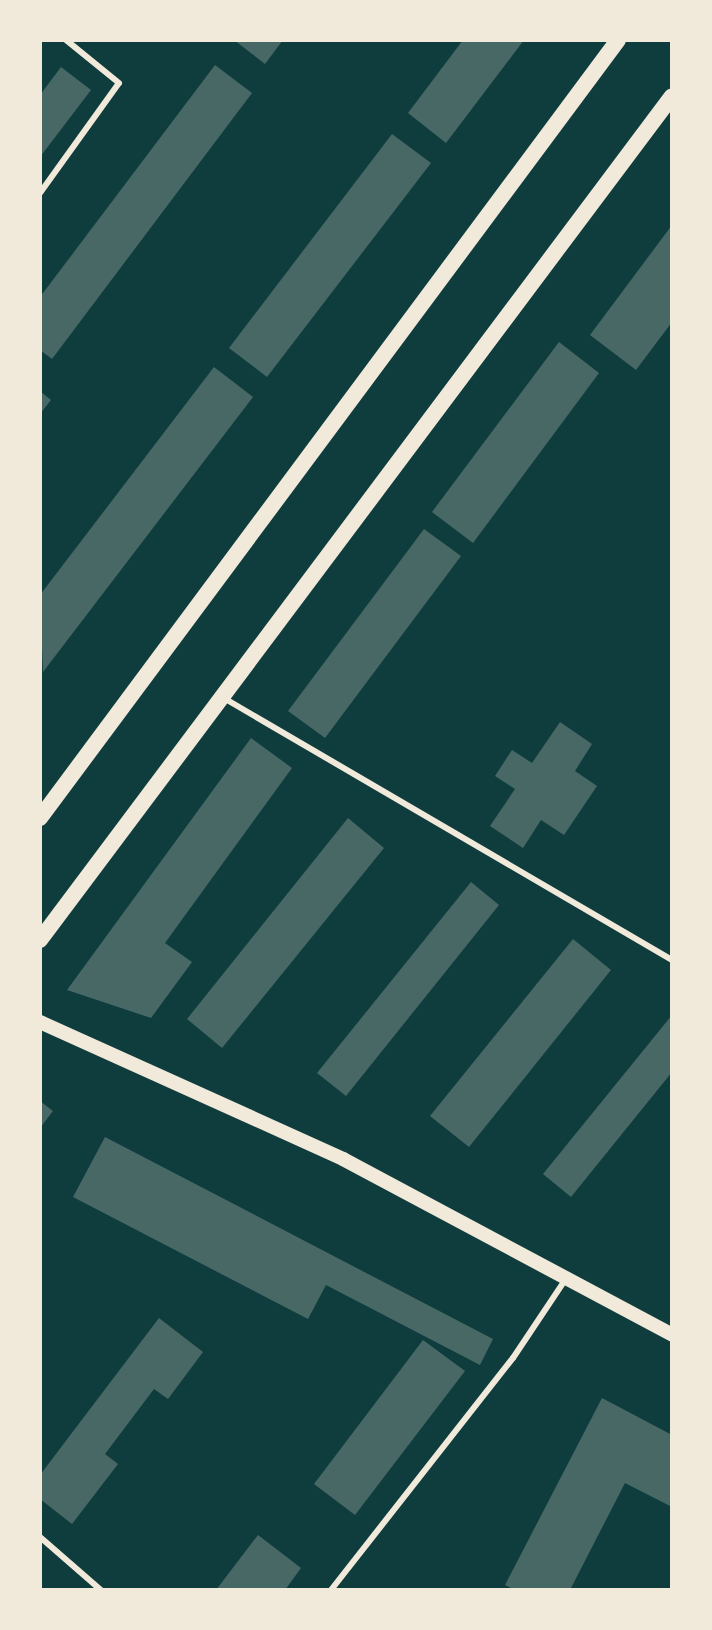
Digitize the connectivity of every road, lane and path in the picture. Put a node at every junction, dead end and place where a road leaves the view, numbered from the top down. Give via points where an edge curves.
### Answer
1 (66, 40) edge
2 (618, 40) edge
3 (672, 96) edge
4 (40, 193) edge
5 (222, 697) junction
6 (40, 818) edge
7 (40, 940) edge
8 (672, 960) edge
9 (40, 1022) edge
10 (566, 1278) junction
11 (672, 1335) edge
12 (40, 1537) edge
13 (101, 1590) edge
14 (331, 1590) edge

1 - 4 lane via 119,83
2 - 6 main road
3 - 5 main road
5 - 7 main road
5 - 8 lane
9 - 10 street via 343,1159
10 - 11 street
10 - 14 lane via 503,1371
12 - 13 lane

